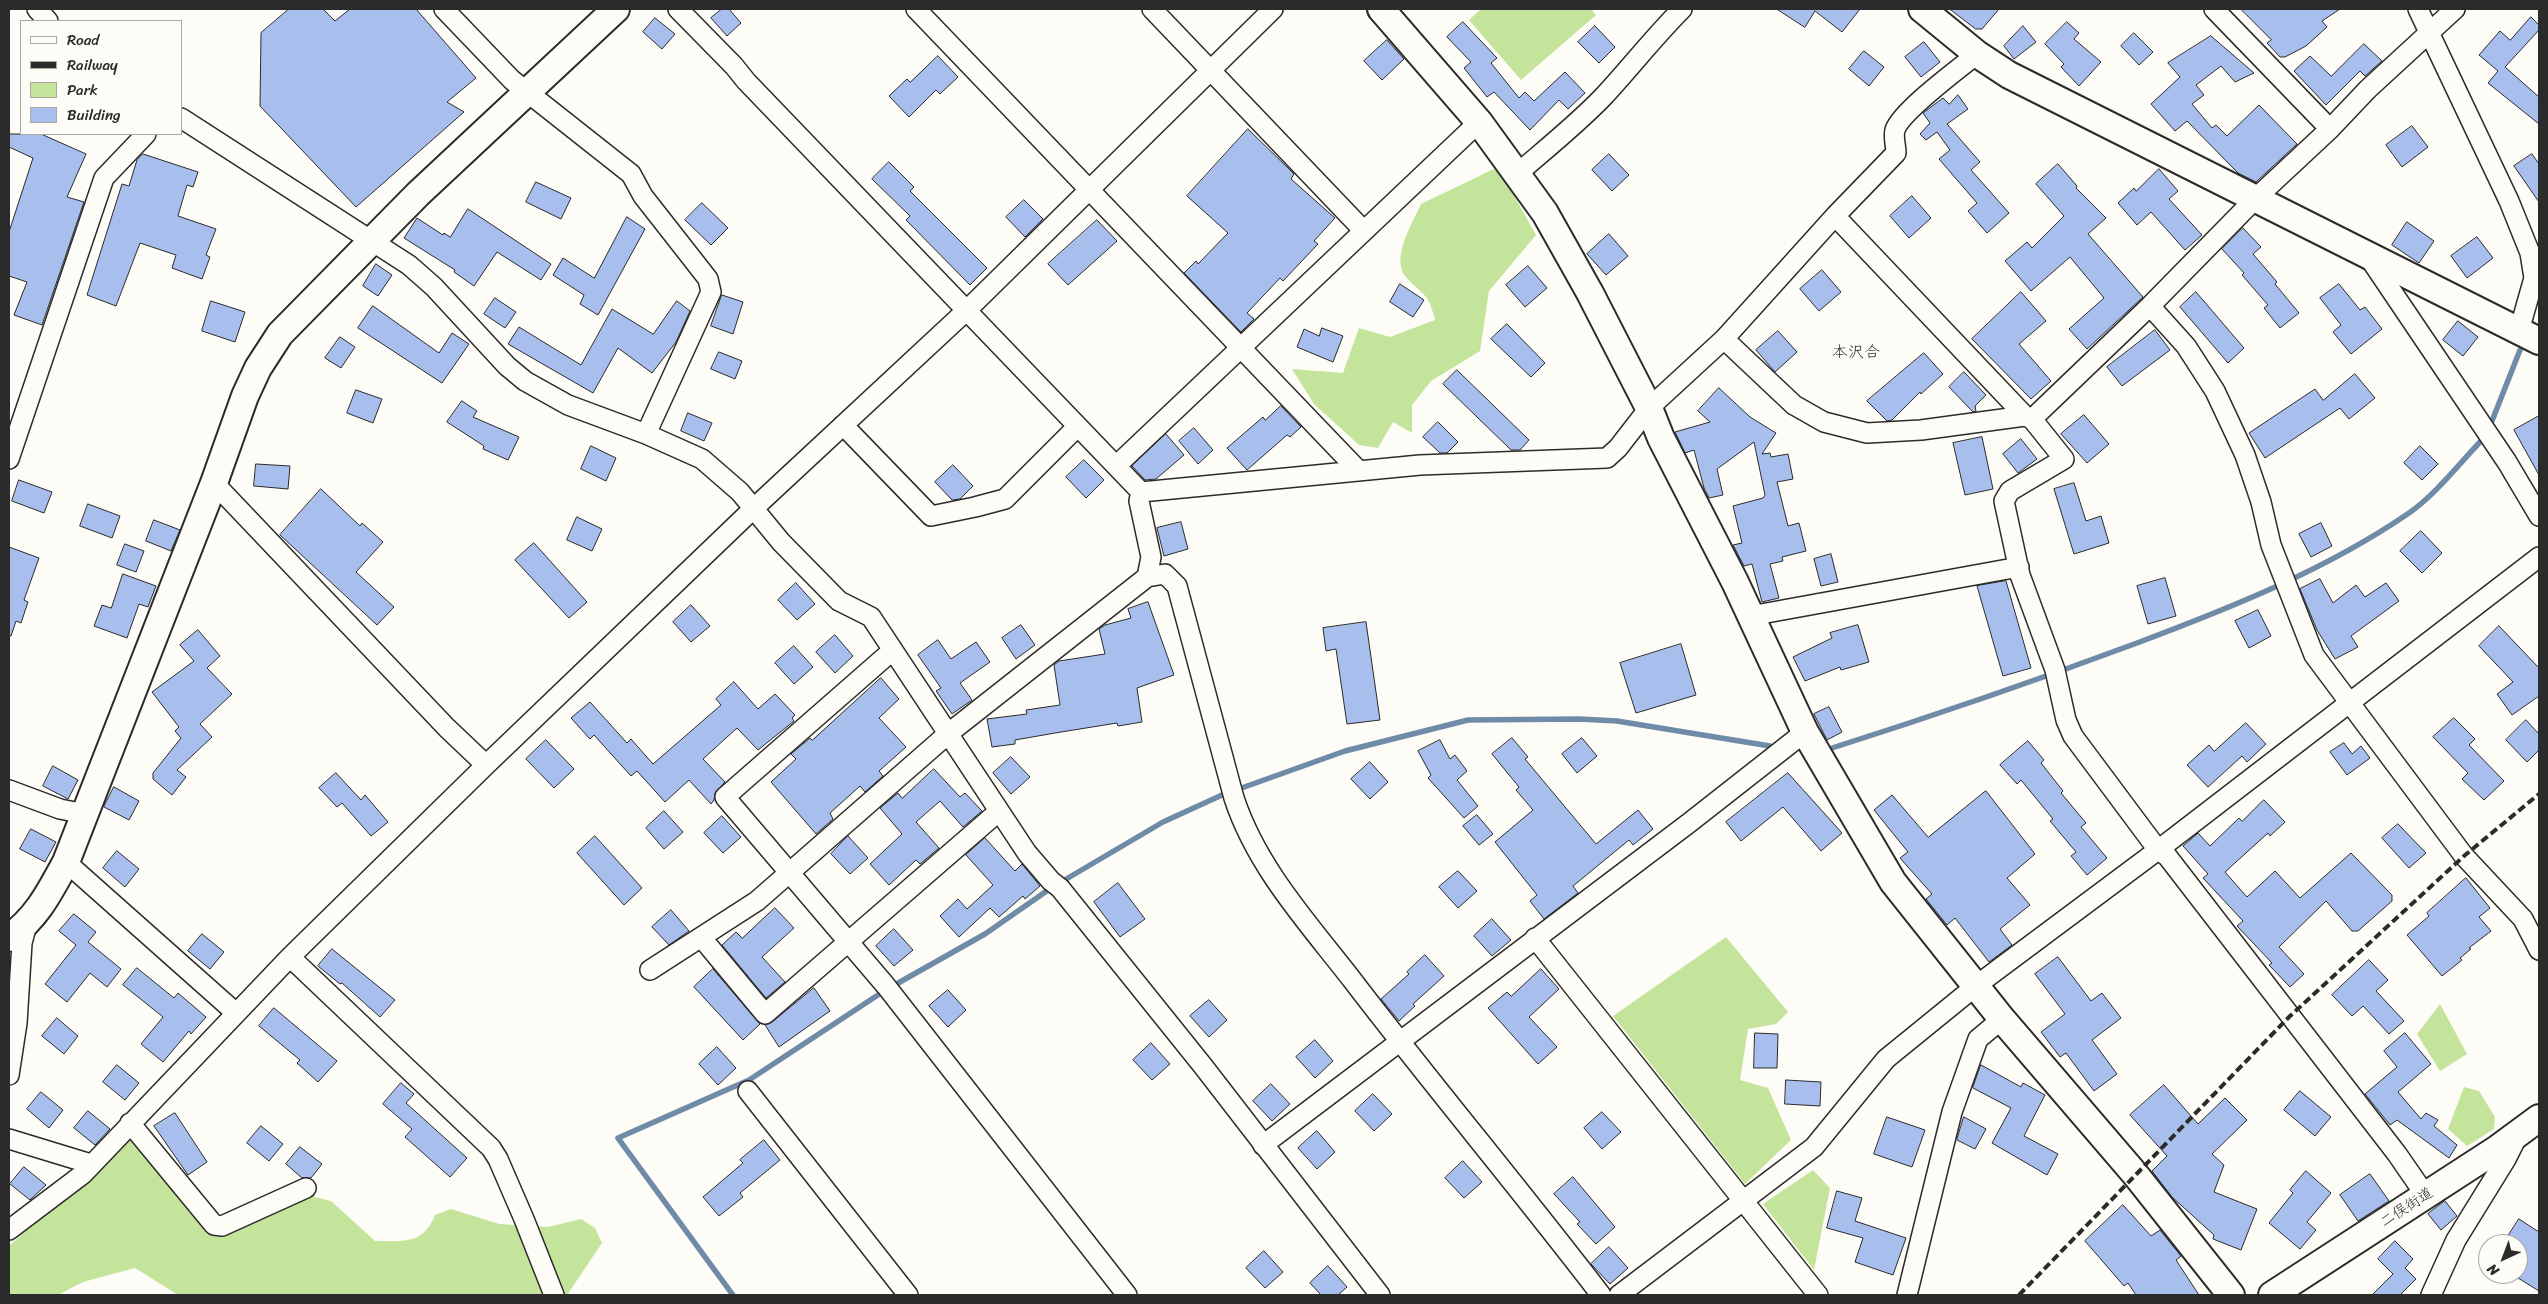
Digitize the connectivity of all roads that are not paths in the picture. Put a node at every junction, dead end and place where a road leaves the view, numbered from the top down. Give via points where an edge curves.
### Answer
1 (37, 9) edge
2 (444, 9) edge
3 (616, 9) edge
4 (678, 9) edge
5 (916, 9) edge
6 (1152, 9) edge
7 (1273, 9) edge
8 (1381, 9) edge
9 (1682, 9) edge
10 (1922, 9) edge
11 (2214, 9) edge
12 (2418, 9) edge
13 (2455, 9) edge
14 (47, 20) edge
15 (2430, 30) junction
16 (1977, 54) junction
17 (1210, 70) junction
18 (528, 93) junction
19 (182, 119) edge
20 (1479, 122) junction
21 (2330, 129) junction
22 (145, 135) edge
23 (1518, 173) junction
24 (1089, 188) junction
25 (2256, 198) junction
26 (1835, 216) junction
27 (1364, 231) junction
28 (372, 241) junction
29 (2367, 255) junction
30 (2150, 306) junction
31 (967, 310) junction
32 (2529, 336) edge
33 (1724, 339) junction
34 (1240, 348) junction
35 (1650, 408) junction
36 (2028, 418) junction
37 (842, 426) junction
38 (1077, 427) junction
39 (646, 434) junction
40 (10, 450) edge
41 (1116, 466) junction
42 (1358, 470) junction
43 (214, 483) junction
44 (1140, 492) junction
45 (753, 509) junction
46 (2539, 516) edge
47 (2539, 557) edge
48 (2019, 567) junction
49 (1147, 577) junction
50 (1750, 616) junction
51 (894, 650) junction
52 (2349, 704) junction
53 (1805, 732) junction
54 (949, 733) junction
55 (486, 764) junction
56 (9, 790) edge
57 (998, 812) junction
58 (84, 814) junction
59 (2158, 850) junction
60 (66, 862) junction
61 (789, 872) junction
62 (18, 931) edge
63 (701, 937) junction
64 (1535, 938) junction
65 (849, 942) junction
66 (2539, 950) edge
67 (290, 957) junction
68 (650, 970) dead end
69 (1976, 985) junction
70 (236, 1013) junction
71 (2002, 1018) junction
72 (1400, 1043) junction
73 (9, 1074) edge
74 (748, 1091) dead end
75 (130, 1123) junction
76 (2529, 1126) edge
77 (9, 1139) edge
78 (1263, 1145) junction
79 (91, 1164) junction
80 (306, 1188) dead end
81 (2426, 1196) junction
82 (1745, 1200) junction
83 (9, 1230) edge
84 (554, 1295) edge
85 (908, 1295) edge
86 (1126, 1295) edge
87 (1380, 1295) edge
88 (1601, 1295) edge
89 (1619, 1295) edge
90 (1818, 1295) edge
91 (1908, 1295) edge
92 (2232, 1295) edge
93 (2272, 1295) edge
94 (2432, 1295) edge

1 - 14 street
2 - 18 street
3 - 18 street
4 - 31 street
5 - 24 street
6 - 17 street
7 - 17 street
8 - 20 street
9 - 23 street via 1604,95
10 - 16 street
11 - 21 street
12 - 15 street
13 - 15 street
15 - 21 street
15 - 32 street via 2530,253 2534,278
16 - 25 street via 2009,75
16 - 26 street via 1905,116 1895,130 1896,154
17 - 24 street
17 - 27 street
18 - 28 street via 496,119
18 - 39 street via 631,174 643,196 708,279 711,292
19 - 28 street
20 - 23 street
20 - 27 street
21 - 25 street
22 - 40 street via 104,178
23 - 35 street via 1571,258
24 - 31 street
24 - 34 street
25 - 29 street
25 - 30 street
26 - 33 street
26 - 36 street
27 - 34 street
28 - 39 street via 409,265 434,287 506,366 525,381 568,405
28 - 43 street via 280,334 245,396
29 - 32 street
29 - 46 street via 2507,462
30 - 36 street
30 - 52 street via 2186,346 2215,391 2245,455 2271,545 2314,654
31 - 37 street
31 - 38 street
33 - 35 street
33 - 36 street via 1794,405 1824,422 1867,433
34 - 41 street
34 - 42 street
35 - 42 street via 1607,458
35 - 50 street via 1661,438
36 - 48 street via 2064,458 2010,491 2004,501
37 - 38 street via 931,516 1005,499
37 - 45 street
38 - 41 street
39 - 45 street via 702,459 740,492
41 - 44 street
42 - 44 street
43 - 55 street via 447,728
43 - 58 street
44 - 49 street via 1151,558
45 - 51 street via 839,601 871,617
45 - 55 street
47 - 52 street
48 - 50 street
48 - 59 street via 2056,674 2066,720 2074,736
49 - 54 street
49 - 72 street via 1165,574 1177,586 1242,822 1265,867
50 - 53 street
51 - 54 street
51 - 61 street via 725,797
52 - 59 street
52 - 66 street via 2464,856 2524,919
53 - 64 street
53 - 69 street via 1893,882
54 - 57 street
54 - 61 street
55 - 67 street
56 - 58 street via 60,809
57 - 65 street
57 - 78 street
58 - 60 street
59 - 69 street
59 - 81 street via 2167,856
60 - 62 street via 42,905
60 - 70 street
61 - 63 street via 757,900
61 - 65 street
62 - 73 street via 22,944 17,1023
63 - 65 street via 765,1014
63 - 68 street
64 - 72 street
64 - 82 street
65 - 86 street
67 - 70 street
67 - 84 street via 490,1148 498,1159
69 - 71 street
69 - 82 street via 1886,1059 1814,1147
70 - 75 street
71 - 91 street via 1978,1039 1952,1112
71 - 92 street via 2135,1174
72 - 78 street
72 - 88 street
74 - 85 street
75 - 79 street
75 - 80 street via 214,1225 222,1226
76 - 81 street, 二俣街道
76 - 94 street via 2456,1240
77 - 79 street
78 - 87 street
79 - 83 street via 68,1186
81 - 93 street, 二俣街道
82 - 89 street
82 - 90 street

